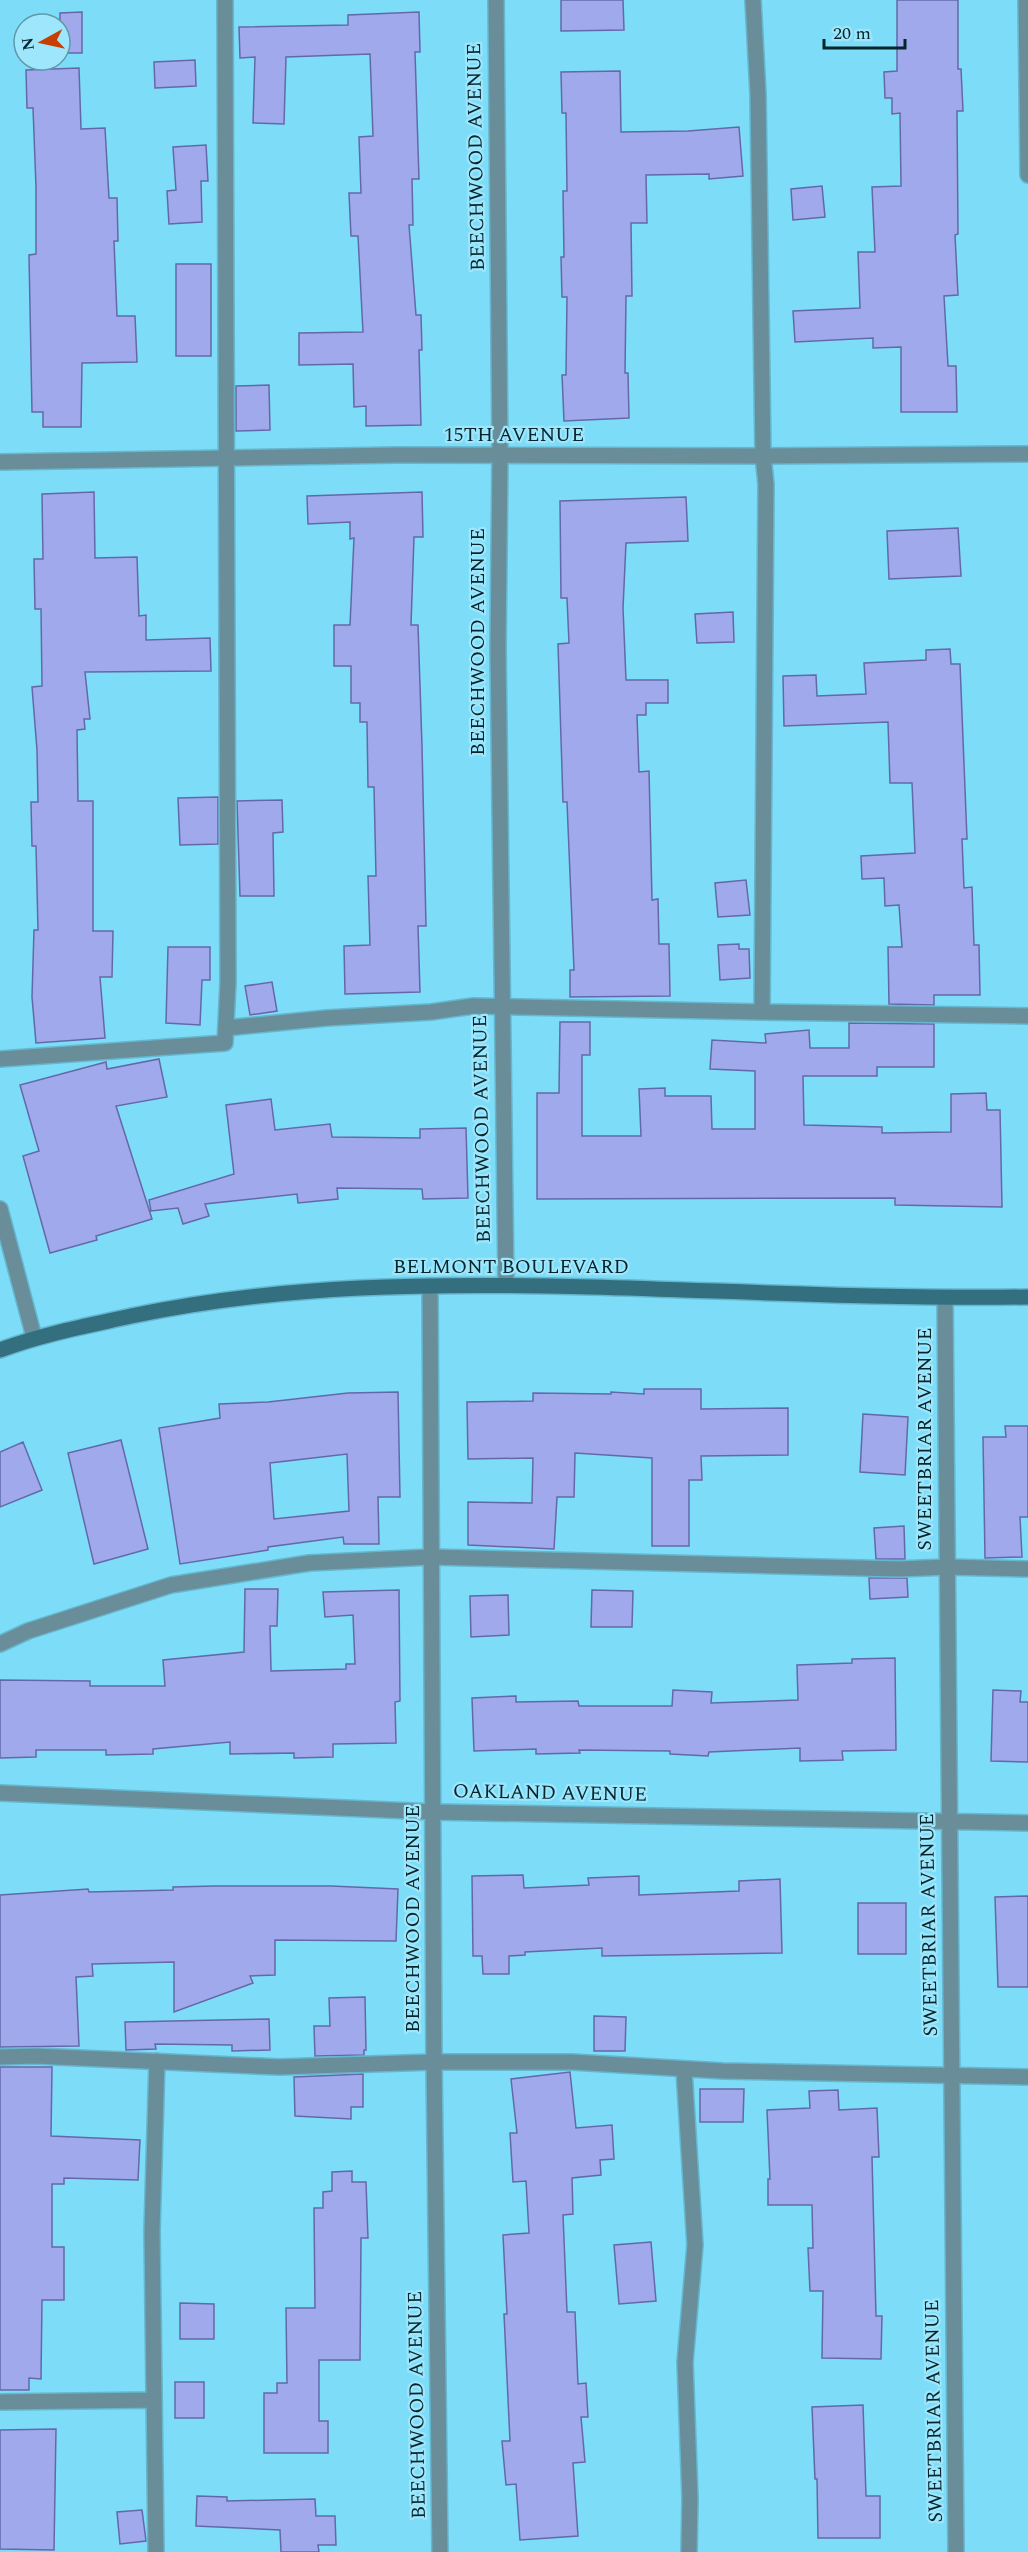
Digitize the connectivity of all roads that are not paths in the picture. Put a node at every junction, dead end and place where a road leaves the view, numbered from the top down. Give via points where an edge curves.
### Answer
1 (225, 0) edge
2 (496, 0) edge
3 (753, 0) edge
4 (1026, 0) edge
5 (1028, 175) edge
6 (1028, 454) edge
7 (500, 456) junction
8 (763, 456) junction
9 (227, 458) junction
10 (0, 462) edge
11 (502, 1007) junction
12 (762, 1012) junction
13 (1028, 1016) edge
14 (226, 1028) junction
15 (0, 1059) edge
16 (0, 1209) edge
17 (506, 1285) junction
18 (430, 1286) junction
19 (1028, 1297) edge
20 (945, 1298) junction
21 (34, 1337) junction
22 (0, 1350) edge
23 (430, 1557) junction
24 (947, 1567) junction
25 (1028, 1569) edge
26 (0, 1644) edge
27 (0, 1793) edge
28 (434, 1812) junction
29 (949, 1822) junction
30 (1028, 1823) edge
31 (0, 2057) edge
32 (157, 2061) junction
33 (434, 2062) junction
34 (684, 2070) junction
35 (952, 2075) junction
36 (1028, 2077) edge
37 (154, 2400) junction
38 (0, 2402) edge
39 (156, 2552) edge
40 (440, 2552) edge
41 (689, 2552) edge
42 (957, 2552) edge

1 - 9 street
2 - 7 street, BEECHWOOD AVENUE
3 - 8 street
4 - 5 street
6 - 8 street, 15TH AVENUE
7 - 8 street, 15TH AVENUE
7 - 9 street, 15TH AVENUE
7 - 11 street, BEECHWOOD AVENUE
8 - 12 street via 766,484
9 - 10 street, 15TH AVENUE
9 - 14 street
11 - 12 street
11 - 14 street via 473,1006
11 - 17 street, BEECHWOOD AVENUE
12 - 13 street
14 - 15 street via 225,1043
16 - 21 street
17 - 18 street, BELMONT BOULEVARD
17 - 20 street, BELMONT BOULEVARD
18 - 21 street, BELMONT BOULEVARD via 317,1289 195,1303
18 - 23 street, BEECHWOOD AVENUE
19 - 20 street, BELMONT BOULEVARD
20 - 24 street, SWEETBRIAR AVENUE
21 - 22 street, BELMONT BOULEVARD
23 - 24 street
23 - 26 street via 309,1563 171,1585 28,1631
23 - 28 street, BEECHWOOD AVENUE
24 - 25 street
24 - 29 street, SWEETBRIAR AVENUE
27 - 28 street, OAKLAND AVENUE
28 - 29 street, OAKLAND AVENUE
28 - 33 street, BEECHWOOD AVENUE
29 - 30 street, OAKLAND AVENUE
29 - 35 street, SWEETBRIAR AVENUE
31 - 32 street
32 - 33 street via 279,2067
32 - 37 street via 152,2231
33 - 34 street via 572,2062
33 - 40 street, BEECHWOOD AVENUE
34 - 35 street
34 - 41 street via 695,2245 685,2362
35 - 36 street
35 - 42 street, SWEETBRIAR AVENUE
37 - 38 street
37 - 39 street

